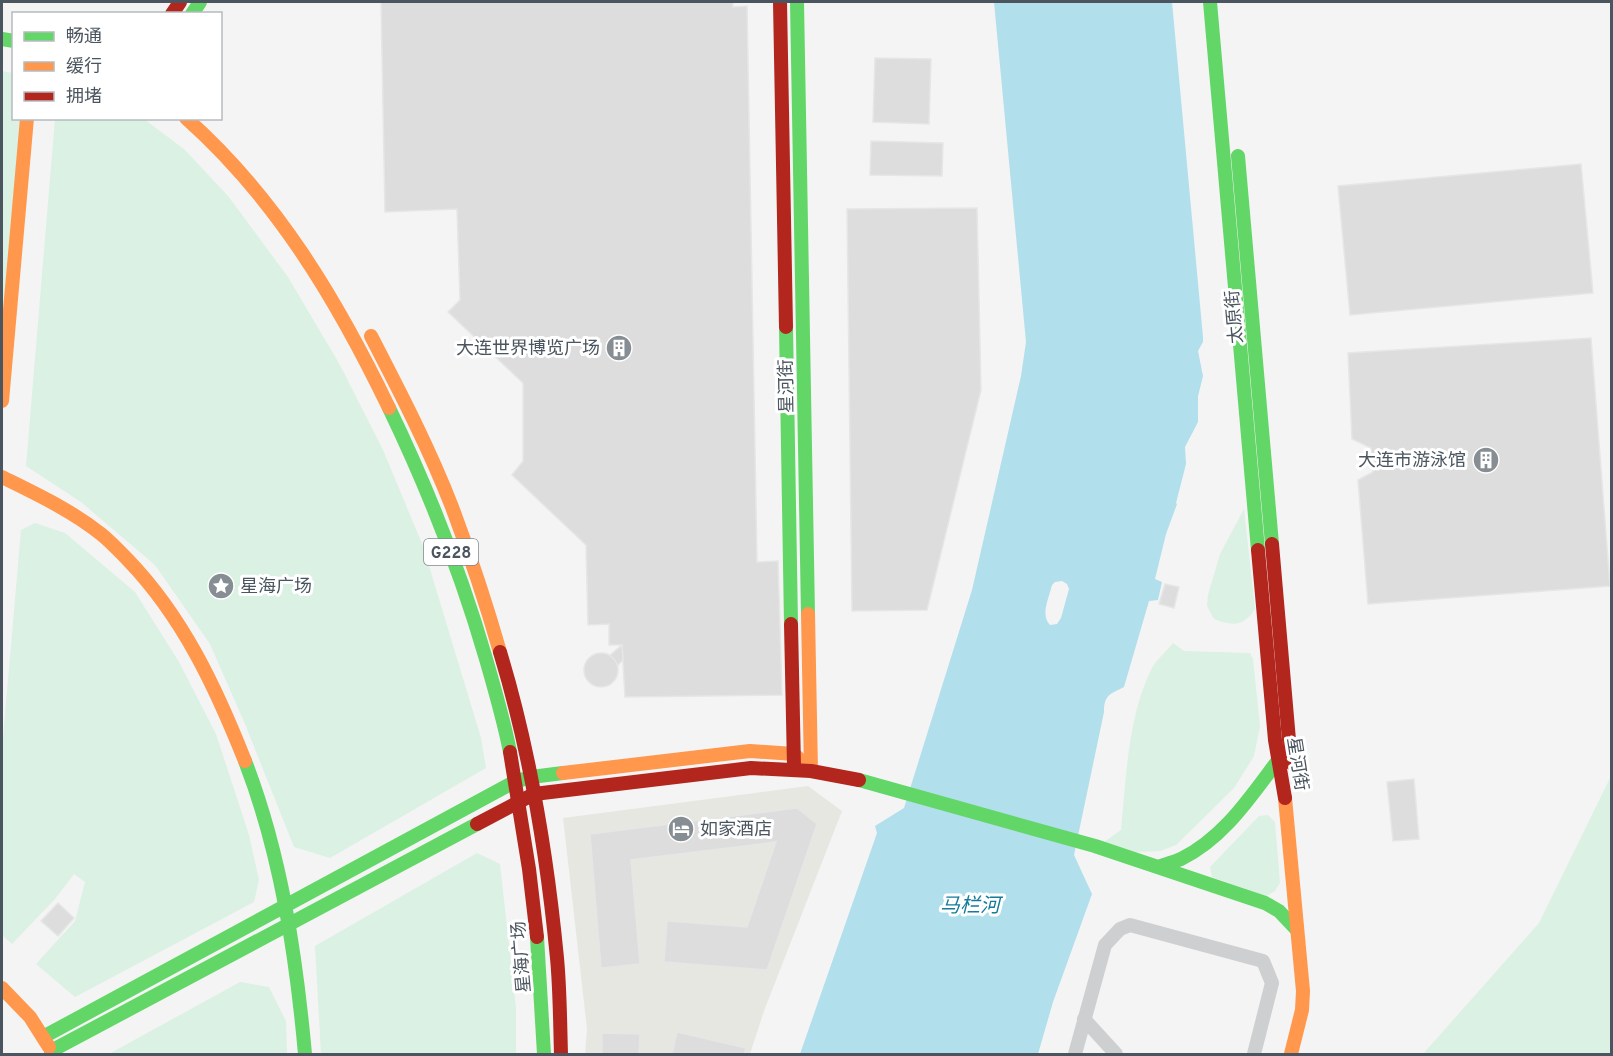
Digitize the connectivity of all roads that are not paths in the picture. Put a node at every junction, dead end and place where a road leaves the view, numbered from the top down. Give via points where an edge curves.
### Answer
1 (780, 2) edge
2 (797, 2) edge
3 (1210, 2) edge
4 (1224, 2) edge
5 (1228, 46) dead end
6 (27, 120) edge
7 (188, 120) edge
8 (1237, 148) dead end
9 (362, 321) dead end
10 (2, 401) edge
11 (2, 477) edge
12 (1252, 477) joint
13 (1280, 629) joint
14 (794, 754) junction
15 (1284, 759) junction
16 (794, 769) junction
17 (811, 771) junction
18 (531, 777) junction
19 (514, 782) junction
20 (534, 794) junction
21 (518, 801) junction
22 (1159, 867) junction
23 (286, 905) junction
24 (290, 923) junction
25 (1297, 930) junction
26 (2, 987) edge
27 (1084, 1019) junction
28 (43, 1037) junction
29 (52, 1053) edge
30 (305, 1054) edge
31 (544, 1054) edge
32 (561, 1054) edge
33 (1075, 1054) edge
34 (1116, 1054) edge
35 (1254, 1054) edge
36 (1291, 1054) edge
37 (1302, 1054) edge

1 - 14 main road, 星河街
2 - 17 main road, 星河街
3 - 12 main road, 太原街
4 - 5 main road
6 - 10 main road
7 - 19 main road, 星海广场 / G228 via 238,166 269,202 320,280 388,404 458,571 485,656
8 - 13 main road, 太原街
9 - 18 main road, 星海广场 / G228 via 402,394 440,477 473,564 502,652
11 - 23 main road via 53,501 104,536 147,578 178,622 206,671 248,771
12 - 15 main road, 星河街 via 1275,740
13 - 15 main road, 星河街
14 - 16 main road, 星河街
14 - 17 main road
14 - 18 main road via 750,751
15 - 22 main road via 1204,844 1182,859
15 - 25 main road, 星河街
15 - 37 main road, 星河街 via 1313,991 1310,1028
16 - 17 main road
16 - 20 main road via 751,768
17 - 22 main road via 904,791
18 - 19 main road
18 - 20 main road, 星海广场 / G228
19 - 21 main road, 星海广场 / G228
19 - 23 main road
20 - 21 main road
20 - 32 main road, 星海广场 / G228 via 553,908
21 - 24 main road
21 - 31 main road, 星海广场 / G228 via 535,908
22 - 25 main road via 1265,903 1284,915
23 - 24 main road
23 - 28 main road
24 - 29 main road
24 - 30 main road
25 - 36 main road, 星河街 via 1303,991
26 - 28 main road
27 - 33 street
27 - 34 street
27 - 35 street via 1105,945 1120,929 1130,925 1263,961 1272,983
28 - 29 main road

